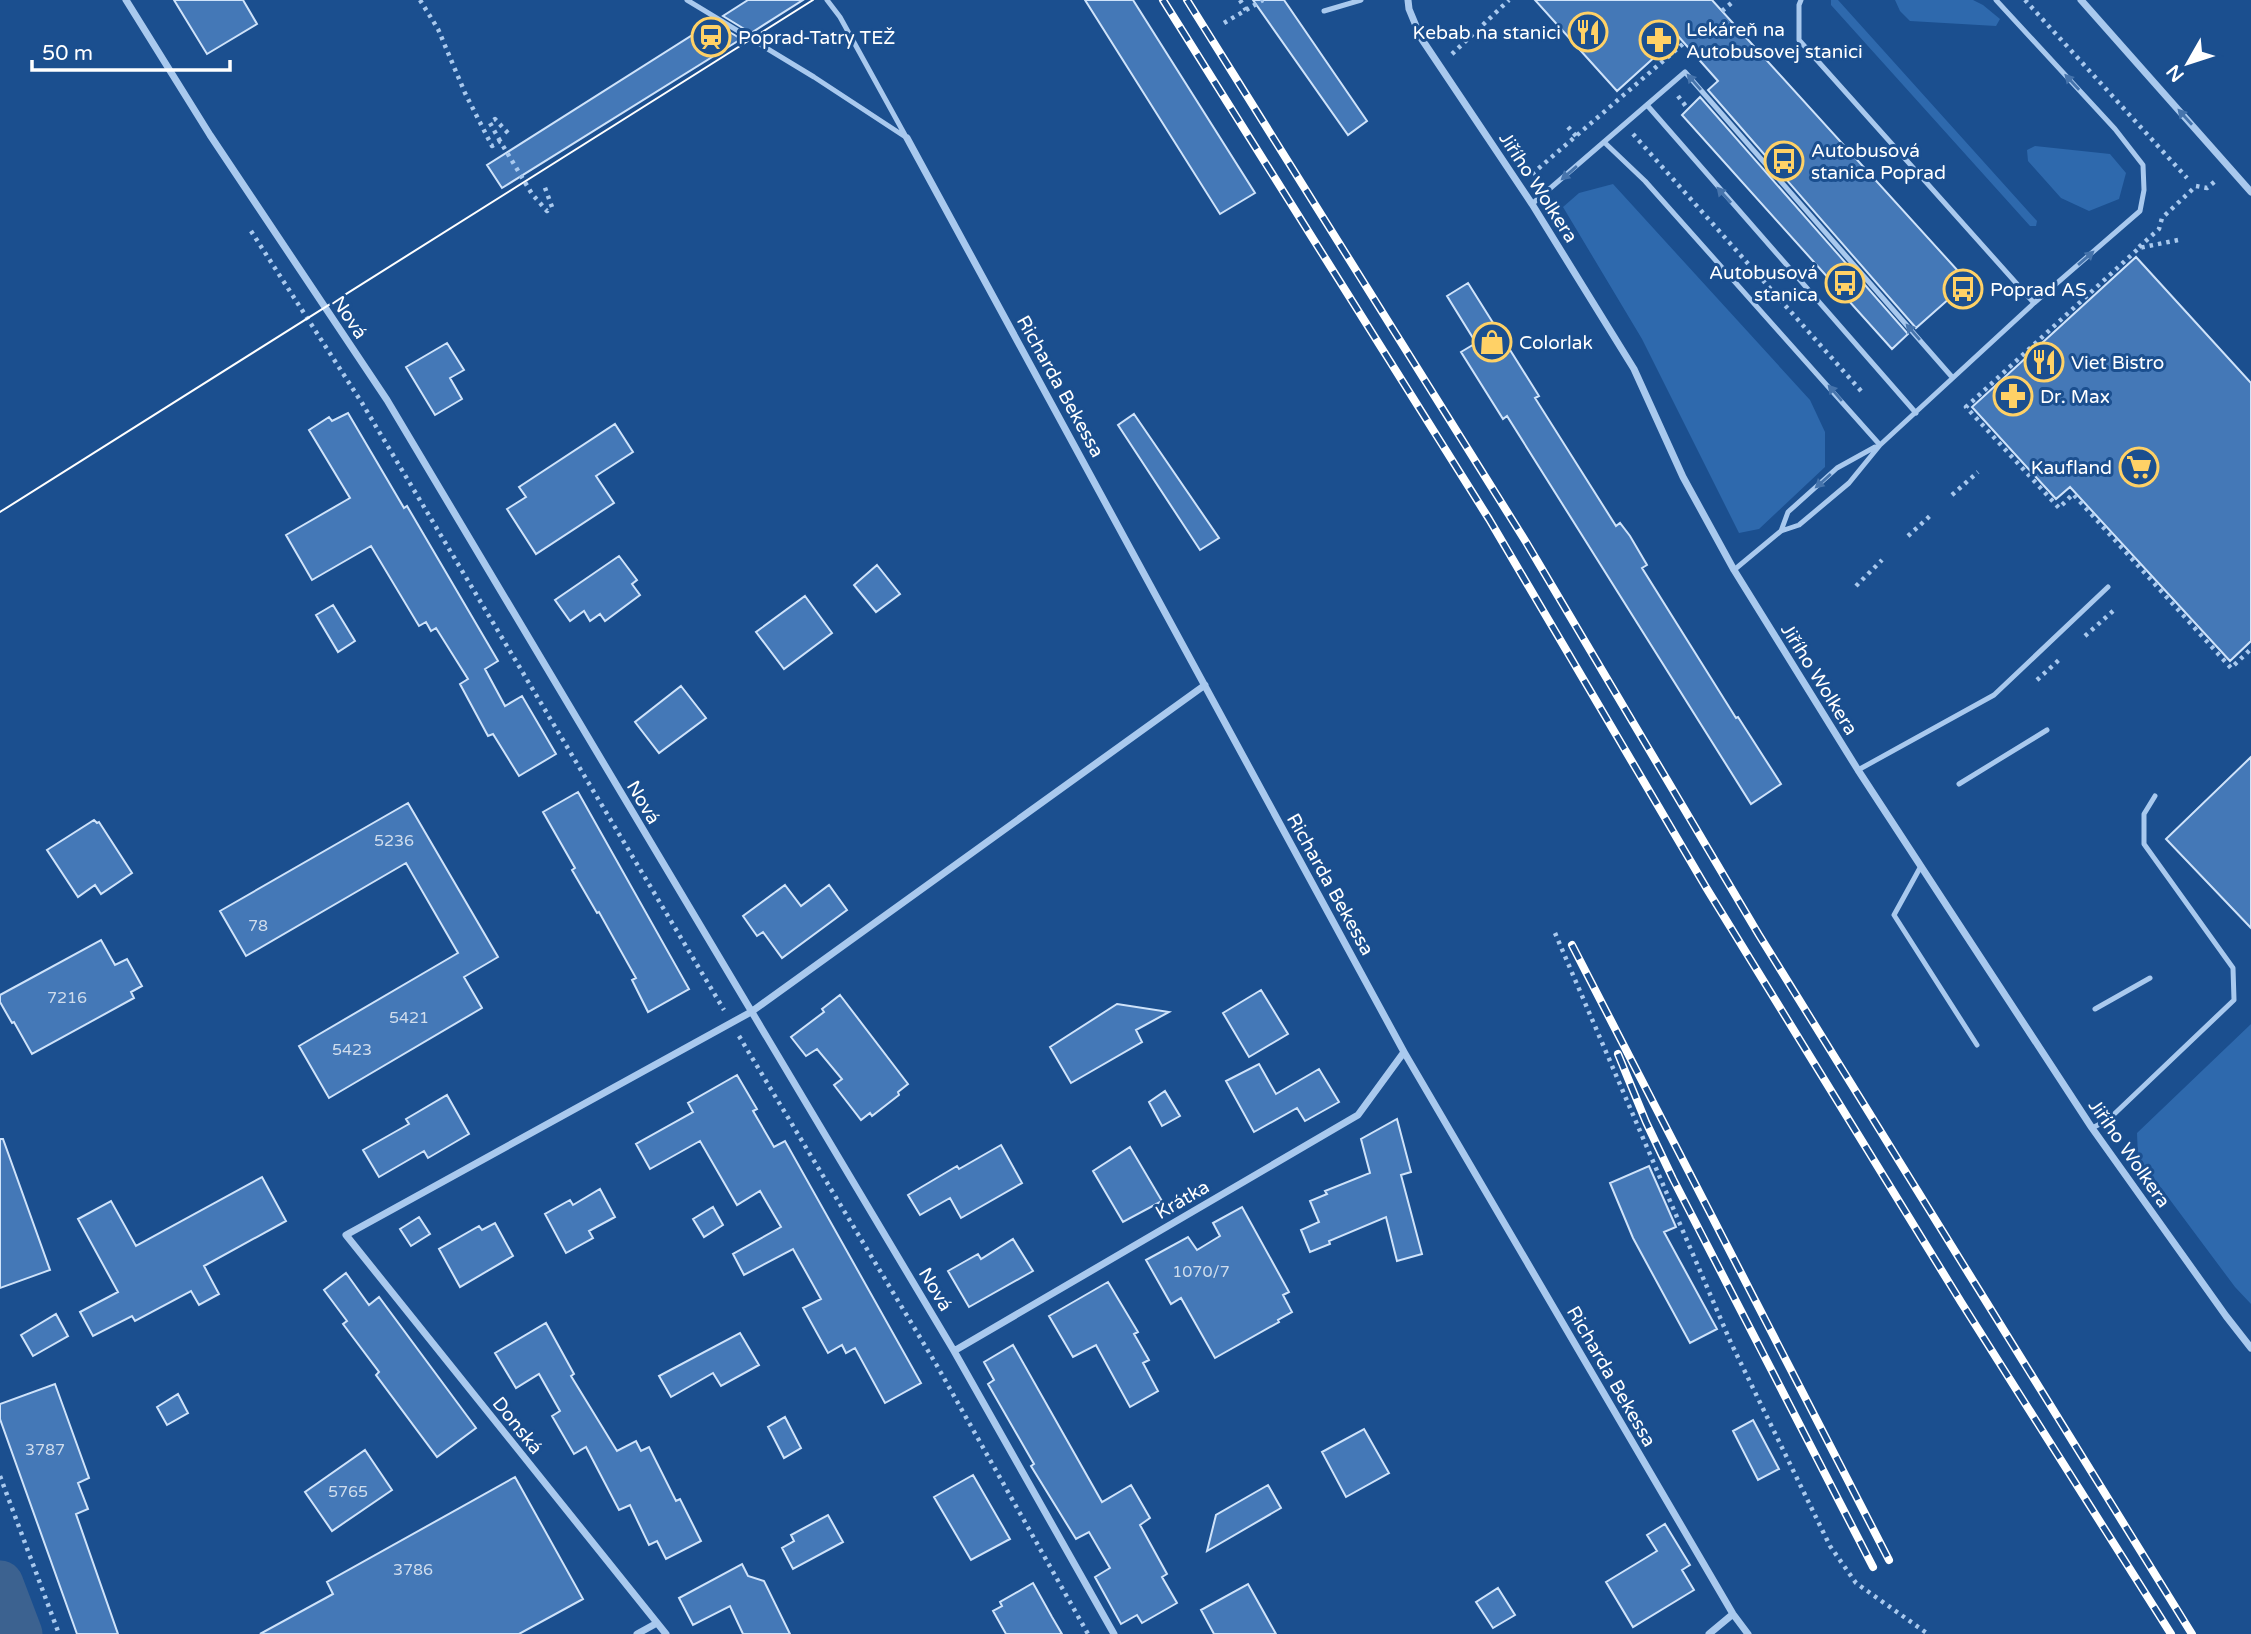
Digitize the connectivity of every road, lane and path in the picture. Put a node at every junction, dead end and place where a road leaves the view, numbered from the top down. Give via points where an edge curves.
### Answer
1 (126, 0) edge
2 (420, 0) edge
3 (687, 0) edge
4 (827, 0) edge
5 (1240, 0) edge
6 (1263, 0) edge
7 (1360, 0) edge
8 (1408, 0) edge
9 (1509, 0) edge
10 (1735, 0) edge
11 (1801, 0) edge
12 (1996, 0) edge
13 (2025, 0) edge
14 (2081, 0) edge
15 (1246, 10) junction
16 (1324, 11) dead end
17 (1722, 11) dead end
18 (1224, 23) dead end
19 (1684, 43) dead end
20 (1451, 55) dead end
21 (1647, 105) junction
22 (1568, 127) dead end
23 (508, 133) dead end
24 (1576, 136) junction
25 (907, 138) junction
26 (500, 141) junction
27 (1604, 142) junction
28 (1643, 147) dead end
29 (2230, 169) junction
30 (1532, 174) dead end
31 (2187, 178) dead end
32 (544, 186) dead end
33 (2251, 192) edge
34 (1532, 204) junction
35 (244, 220) dead end
36 (2178, 240) dead end
37 (2139, 248) junction
38 (2034, 303) junction
39 (1952, 377) junction
40 (1862, 392) dead end
41 (1916, 413) junction
42 (1880, 445) junction
43 (1978, 472) dead end
44 (1952, 495) dead end
45 (1930, 515) dead end
46 (1781, 531) junction
47 (1908, 536) dead end
48 (1882, 560) dead end
49 (1734, 570) junction
50 (1856, 586) dead end
51 (2108, 587) dead end
52 (2113, 611) dead end
53 (2085, 636) dead end
54 (2251, 649) edge
55 (2060, 659) dead end
56 (2037, 680) dead end
57 (1205, 685) junction
58 (2047, 730) dead end
59 (1858, 770) junction
60 (1959, 784) dead end
61 (2155, 796) dead end
62 (1921, 866) junction
63 (1555, 933) dead end
64 (2150, 978) dead end
65 (2095, 1009) dead end
66 (751, 1012) junction
67 (732, 1023) junction
68 (1977, 1045) dead end
69 (1404, 1052) junction
70 (2092, 1128) junction
71 (2251, 1348) edge
72 (954, 1350) junction
73 (0, 1476) edge
74 (1733, 1614) junction
75 (656, 1623) junction
76 (59, 1634) edge
77 (637, 1634) edge
78 (666, 1634) edge
79 (1087, 1634) edge
80 (1114, 1634) edge
81 (1709, 1634) edge
82 (1748, 1634) edge
83 (1927, 1634) edge

1 - 66 street, Nová via 387,400
2 - 26 path via 439,29 492,146
3 - 25 lane
4 - 25 lane
5 - 15 path
6 - 15 path
7 - 16 lane
8 - 34 street, Jiřího Wolkera via 1421,38
9 - 20 path
10 - 17 path
11 - 38 lane via 1800,40
38 -> 12 lane via 2140,211 2143,165
13 - 31 path
29 -> 14 street
15 - 18 path
19 - 24 path
21 - 27 lane
39 -> 21 lane via 1685,72
41 -> 21 lane
22 - 24 path
23 - 26 path via 495,119 490,123
24 - 30 path
25 - 57 street, Richarda Bekessa
26 - 32 path via 547,211 552,207
27 -> 34 lane
42 -> 27 lane via 1646,181
28 - 40 path
29 - 33 street
29 - 37 path via 2207,188 2196,186
34 - 49 street, Jiřího Wolkera via 1634,369 1683,477
35 - 67 path via 362,403
36 - 37 path
37 - 54 path via 1966,407 2059,508 2073,494 2231,668
38 - 39 lane
39 - 41 lane
41 - 42 lane
42 - 46 lane via 1849,483 1798,525
42 -> 46 lane via 1838,468 1788,512
43 - 44 path
45 - 47 path
46 - 49 lane
48 - 50 path
49 - 59 street, Jiřího Wolkera
51 - 59 lane via 1994,695
52 - 53 path
55 - 56 path
57 - 66 street
57 - 69 street, Richarda Bekessa
58 - 60 lane
59 - 62 street, Jiřího Wolkera
61 - 70 lane via 2144,814 2144,844 2233,968 2234,1000 2108,1120
62 - 68 lane via 1894,915
62 - 70 street, Jiřího Wolkera
63 - 83 path via 1731,1343 1830,1546 1856,1583
64 - 65 lane
66 - 67 street
66 - 72 street, Nová
67 - 75 street, Donská via 346,1236
67 - 79 path via 936,1364
69 - 72 street, Krátka via 1357,1115
69 - 74 street, Richarda Bekessa
70 - 71 street, Jiřího Wolkera
72 - 80 street, Nová
73 - 76 path
74 - 81 street
74 - 82 street, Richarda Bekessa
75 - 77 street
75 - 78 street, Donská

